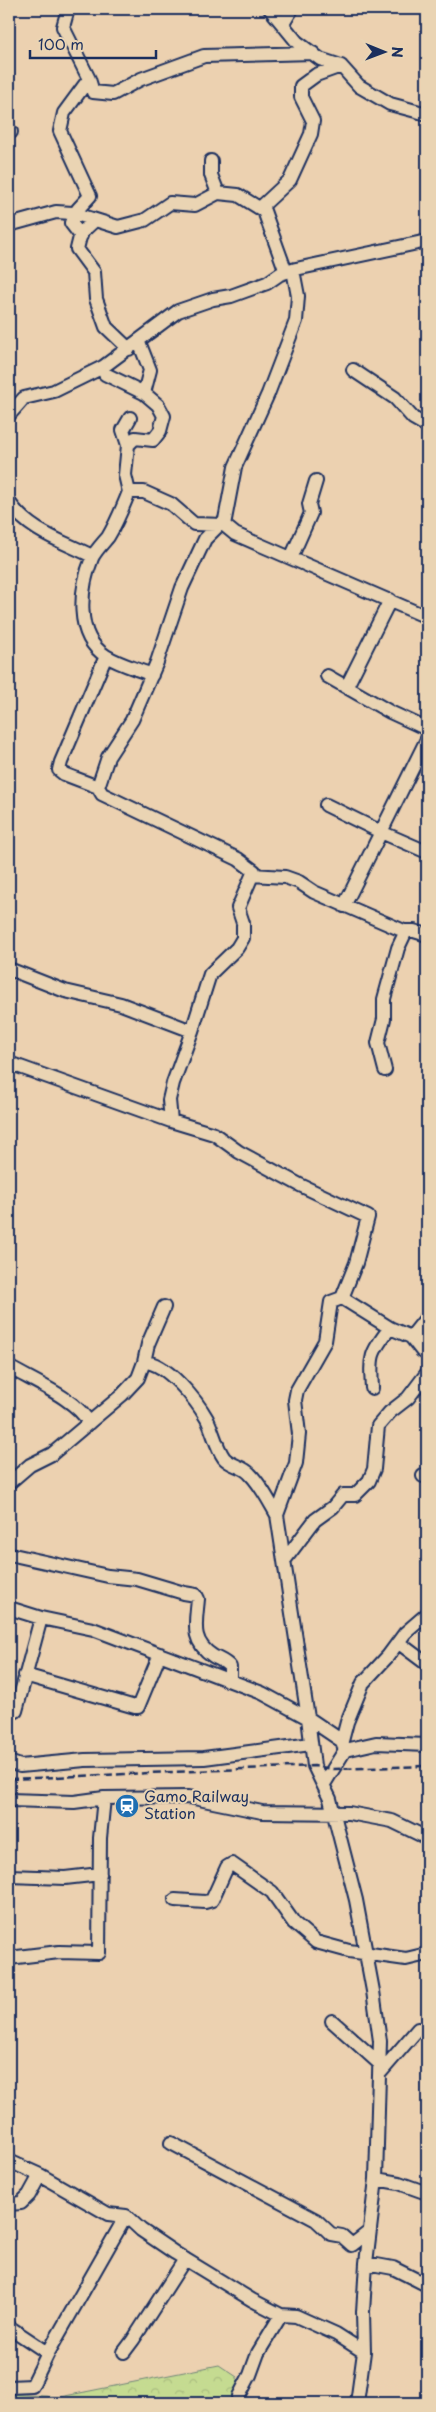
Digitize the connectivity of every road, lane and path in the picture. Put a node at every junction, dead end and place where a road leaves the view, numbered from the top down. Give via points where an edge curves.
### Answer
1 (68, 9) edge
2 (270, 9) edge
3 (292, 9) edge
4 (283, 24) junction
5 (307, 53) junction
6 (341, 66) junction
7 (89, 79) junction
8 (310, 79) junction
9 (427, 114) edge
10 (211, 161) dead end
11 (218, 193) junction
12 (260, 208) junction
13 (75, 214) junction
14 (95, 220) junction
15 (9, 225) edge
16 (81, 236) junction
17 (427, 241) edge
18 (289, 271) junction
19 (134, 345) junction
20 (103, 367) junction
21 (353, 370) dead end
22 (144, 393) junction
23 (9, 415) edge
24 (130, 418) dead end
25 (427, 426) edge
26 (128, 445) junction
27 (316, 481) dead end
28 (129, 492) junction
29 (9, 502) edge
30 (221, 525) junction
31 (92, 556) junction
32 (291, 558) junction
33 (390, 600) junction
34 (427, 617) edge
35 (106, 656) junction
36 (152, 675) junction
37 (327, 676) dead end
38 (347, 686) junction
39 (427, 729) edge
40 (427, 739) edge
41 (98, 787) junction
42 (326, 805) dead end
43 (380, 832) junction
44 (427, 852) edge
45 (252, 875) junction
46 (344, 906) junction
47 (406, 931) junction
48 (427, 936) edge
49 (9, 969) edge
50 (192, 1031) junction
51 (9, 1063) edge
52 (385, 1070) dead end
53 (171, 1121) junction
54 (342, 1298) junction
55 (164, 1308) dead end
56 (427, 1317) edge
57 (390, 1328) junction
58 (411, 1337) junction
59 (427, 1354) edge
60 (144, 1362) junction
61 (9, 1367) edge
62 (427, 1373) edge
63 (372, 1388) dead end
64 (89, 1423) junction
65 (9, 1483) edge
66 (277, 1515) junction
67 (9, 1554) edge
68 (284, 1561) junction
69 (9, 1608) edge
70 (427, 1614) edge
71 (41, 1618) junction
72 (400, 1643) junction
73 (160, 1654) junction
74 (427, 1664) edge
75 (25, 1675) junction
76 (230, 1680) junction
77 (9, 1710) edge
78 (308, 1718) junction
79 (311, 1744) junction
80 (427, 1744) edge
81 (344, 1745) junction
82 (9, 1762) edge
83 (324, 1784) junction
84 (104, 1798) junction
85 (9, 1800) edge
86 (334, 1813) junction
87 (427, 1838) edge
88 (100, 1874) junction
89 (9, 1876) edge
90 (175, 1900) dead end
91 (366, 1952) junction
92 (427, 1953) edge
93 (9, 1958) edge
94 (332, 2022) dead end
95 (418, 2028) dead end
96 (380, 2069) junction
97 (170, 2143) dead end
98 (9, 2161) edge
99 (40, 2175) junction
100 (376, 2179) junction
101 (427, 2193) edge
102 (9, 2204) edge
103 (126, 2216) junction
104 (370, 2231) junction
105 (185, 2260) junction
106 (366, 2263) junction
107 (427, 2285) edge
108 (281, 2315) junction
109 (9, 2327) edge
110 (124, 2352) dead end
111 (364, 2352) junction
112 (48, 2353) junction
113 (9, 2388) edge
114 (239, 2403) edge
115 (357, 2403) edge

1 - 7 street via 63,26
2 - 4 street
3 - 4 street
4 - 5 street
5 - 6 street
5 - 7 street via 204,56 113,94 93,92
5 - 8 street
6 - 8 street
6 - 9 street via 359,86 390,104
7 - 13 street via 64,113 60,131 90,196
8 - 12 street via 301,86 300,97 313,121 311,134 290,180
10 - 11 street via 211,175
11 - 12 street via 238,195
11 - 14 street via 195,205 170,204 145,220 118,227
12 - 18 street
13 - 14 street
13 - 15 street via 56,212
13 - 16 street via 71,223
14 - 16 street
16 - 19 street via 77,249 94,272 96,299 106,327
17 - 18 street
18 - 19 street via 231,296 178,311
18 - 30 street via 298,296 296,321 235,467
19 - 20 street
19 - 22 street via 150,370
20 - 22 street via 105,374
20 - 23 street via 54,391 24,398
21 - 25 street via 395,398 413,418
22 - 26 street via 158,405 164,416 160,430 154,440 135,438
24 - 26 street via 123,430
26 - 28 street via 125,475
27 - 32 street via 309,504 311,513
28 - 30 street via 144,492 171,504 194,524
28 - 31 street via 118,520
29 - 31 street via 37,529
30 - 32 street
30 - 36 street via 205,539 182,588
31 - 35 street via 84,591 84,627 92,644
32 - 33 street
33 - 34 street
33 - 38 street
35 - 36 street
35 - 41 street via 59,770
36 - 41 street via 132,720 108,757
37 - 38 street
38 - 39 street via 390,712
40 - 43 street
41 - 45 street via 102,794 238,859 254,871
42 - 43 street
43 - 44 street
43 - 46 street
45 - 46 street via 285,877
45 - 50 street via 238,908 243,938 210,974
46 - 47 street
47 - 48 street
47 - 52 street via 384,999 384,1019 378,1043
49 - 50 street via 65,991 121,1004
50 - 53 street via 169,1100
51 - 53 street
53 - 54 street via 214,1134 248,1156 368,1217
54 - 57 street
54 - 66 street via 331,1302 325,1341 297,1390 299,1434 296,1463
55 - 60 street via 148,1344
56 - 58 street
57 - 58 street
57 - 63 street via 375,1347 371,1362
58 - 59 street
60 - 64 street via 138,1378
60 - 66 street via 151,1362 163,1370 194,1399 207,1419 223,1457 249,1472
61 - 64 street via 73,1405
62 - 68 street via 408,1398 378,1426 374,1469 369,1481 355,1495 343,1495 315,1520
64 - 65 street via 52,1454 30,1465
66 - 68 street
67 - 76 street via 108,1576 137,1579 196,1595 195,1631 200,1646 226,1661 230,1667
68 - 78 street
69 - 71 street
70 - 72 street via 415,1623
71 - 73 street via 93,1628
71 - 75 street
72 - 74 street
72 - 81 street via 363,1683 347,1722
73 - 75 street via 135,1708
73 - 76 street
75 - 77 street via 19,1706 16,1712
76 - 78 street
78 - 79 street
78 - 81 street
79 - 82 street via 204,1758 85,1760 20,1766
79 - 83 street via 314,1766
80 - 81 street
81 - 83 street
83 - 86 street
84 - 85 street via 74,1802
84 - 86 street via 189,1797 262,1812
84 - 88 street
86 - 87 street via 392,1821
86 - 91 street
88 - 89 street via 65,1878
88 - 93 street via 99,1952 60,1952
90 - 91 street via 212,1900 232,1864 272,1892 294,1923 316,1942
91 - 92 street via 406,1959
91 - 96 street via 377,2014
94 - 96 street
95 - 96 street
96 - 100 street
97 - 104 street via 316,2220 331,2234 342,2236 352,2244
98 - 99 street
99 - 102 street via 21,2203
99 - 103 street via 108,2214
100 - 101 street
100 - 104 street
103 - 105 street
103 - 112 street
104 - 106 street
105 - 108 street
105 - 110 street
106 - 107 street via 393,2268
106 - 111 street
108 - 111 street via 296,2316 336,2334
108 - 114 street via 258,2353
109 - 112 street
111 - 115 street
112 - 113 street via 32,2386

